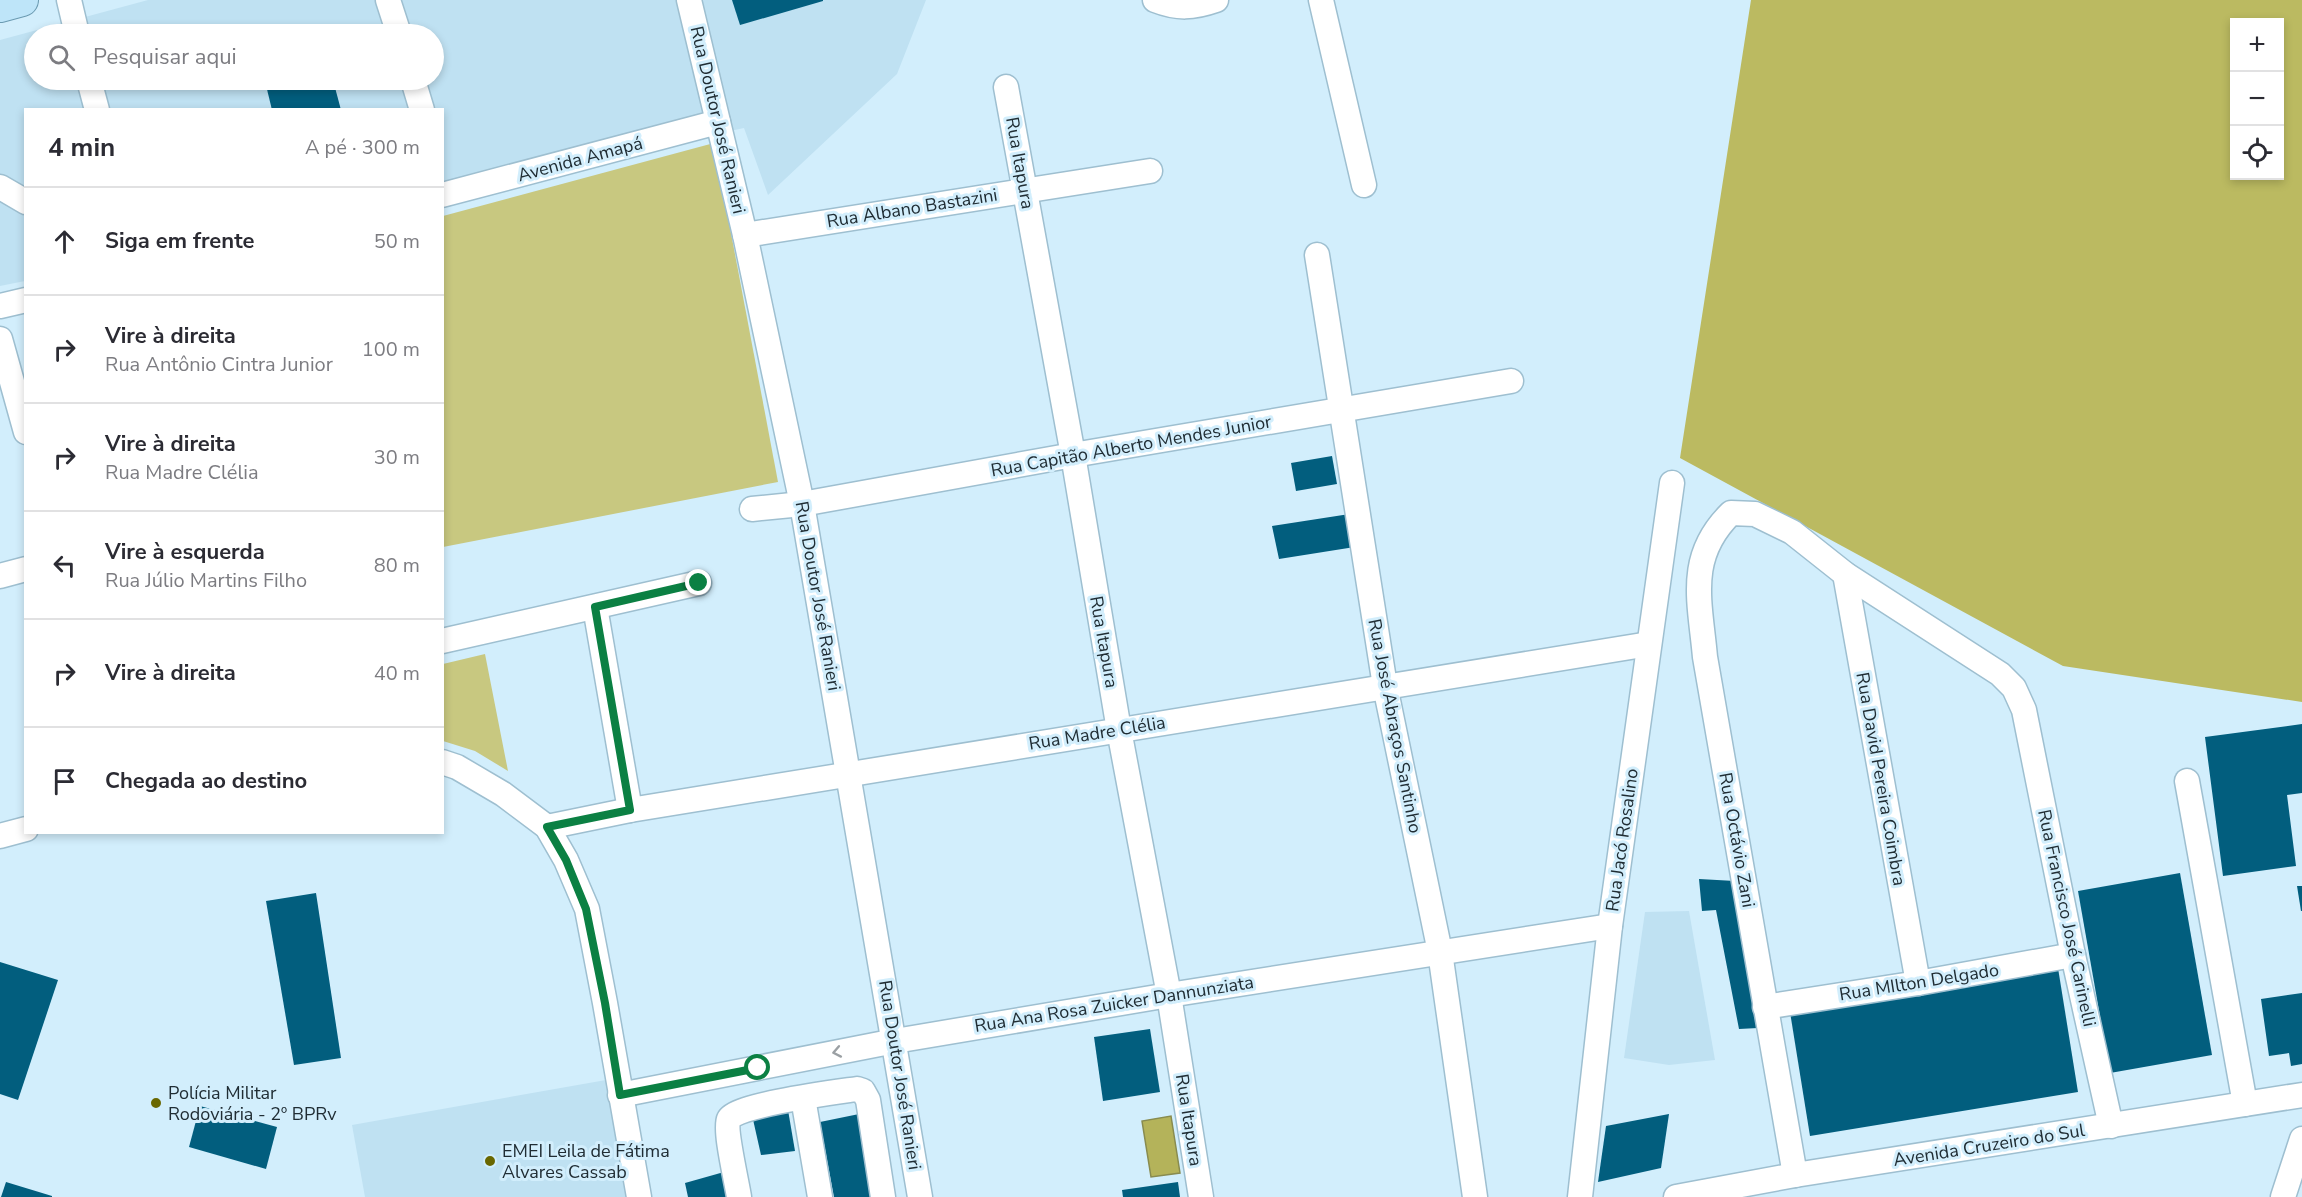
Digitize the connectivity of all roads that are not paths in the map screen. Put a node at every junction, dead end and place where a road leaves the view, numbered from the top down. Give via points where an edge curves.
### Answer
1 (22, 0) edge
2 (69, 0) edge
3 (388, 0) edge
4 (689, 0) edge
5 (1155, 0) edge
6 (1216, 0) edge
7 (1321, 0) edge
8 (0, 6) edge
9 (75, 24) edge
10 (396, 24) edge
11 (1006, 87) dead end
12 (92, 90) edge
13 (416, 90) edge
14 (96, 108) edge
15 (421, 108) edge
16 (718, 122) junction
17 (1150, 171) dead end
18 (1364, 185) dead end
19 (0, 187) edge
20 (444, 189) edge
21 (1025, 190) junction
22 (24, 201) edge
23 (745, 235) junction
24 (1317, 255) dead end
25 (24, 300) edge
26 (0, 306) edge
27 (0, 339) edge
28 (1511, 381) dead end
29 (1340, 410) junction
30 (24, 425) edge
31 (1073, 455) junction
32 (1672, 483) dead end
33 (802, 504) junction
34 (752, 509) dead end
35 (1731, 513) joint
36 (24, 570) edge
37 (1845, 574) junction
38 (0, 576) edge
39 (699, 583) dead end
40 (595, 607) junction
41 (444, 641) edge
42 (1649, 644) junction
43 (1385, 686) junction
44 (1119, 730) junction
45 (450, 764) edge
46 (848, 774) junction
47 (2187, 781) dead end
48 (630, 810) junction
49 (547, 827) junction
50 (24, 830) edge
51 (0, 836) edge
52 (1610, 926) junction
53 (1440, 952) junction
54 (2073, 955) junction
55 (1918, 983) junction
56 (1169, 995) junction
57 (1765, 1006) junction
58 (895, 1041) junction
59 (758, 1068) junction
60 (620, 1095) junction
61 (2302, 1095) edge
62 (803, 1098) junction
63 (763, 1104) junction
64 (2245, 1104) junction
65 (2111, 1126) junction
66 (2302, 1139) edge
67 (1795, 1175) junction
68 (639, 1197) edge
69 (740, 1197) edge
70 (820, 1197) edge
71 (883, 1197) edge
72 (920, 1197) edge
73 (1201, 1197) edge
74 (1475, 1197) edge
75 (1580, 1197) edge
76 (1676, 1197) edge
77 (2283, 1197) edge

1 - 8 main road
2 - 9 street
3 - 10 street
4 - 16 street, Rua Doutor José Ranieri
5 - 6 street via 1196,7
7 - 18 street
11 - 21 street, Rua Itapura
12 - 14 street
13 - 15 street
16 - 20 street, Avenida Amapá
16 - 23 street, Rua Doutor José Ranieri
17 - 21 street, Rua Albano Bastazini
19 - 22 street
21 - 23 street, Rua Albano Bastazini
21 - 31 street, Rua Itapura
23 - 33 street, Rua Doutor José Ranieri
24 - 29 street, Rua José Abraços Santinho
25 - 26 street
27 - 30 street
28 - 29 street, Rua Capitão Alberto Mendes Junior
29 - 31 street, Rua Capitão Alberto Mendes Junior
29 - 43 street, Rua José Abraços Santinho
31 - 33 street, Rua Capitão Alberto Mendes Junior
31 - 44 street, Rua Itapura
32 - 42 street, Rua Jacó Rosalino
33 - 34 street, Rua Capitão Alberto Mendes Junior
33 - 46 street, Rua Doutor José Ranieri
35 - 37 street, Rua Francisco José Carinelli via 1755,514 1785,528
35 - 57 street, Rua Octávio Zani via 1718,526 1701,558 1700,602 1705,657
36 - 38 street
37 - 54 street, Rua Francisco José Carinelli via 2000,674 2014,688 2024,710
37 - 55 street, Rua David Pereira Coimbra
39 - 40 street
40 - 41 street
40 - 48 street
42 - 43 street, Rua Madre Clélia
42 - 52 street, Rua Jacó Rosalino
43 - 44 street, Rua Madre Clélia
43 - 53 street, Rua José Abraços Santinho
44 - 46 street, Rua Madre Clélia
44 - 56 street, Rua Itapura
45 - 49 street via 503,794
46 - 48 street, Rua Madre Clélia
46 - 58 street, Rua Doutor José Ranieri
47 - 64 street
48 - 49 street, Rua Madre Clélia
49 - 60 street via 586,909
50 - 51 street
52 - 53 street, Rua Ana Rosa Zuicker Dannunziata
52 - 75 street, Rua Jacó Rosalino
53 - 56 street, Rua Ana Rosa Zuicker Dannunziata
53 - 74 street, Rua José Abraços Santinho
54 - 55 street, Rua MIlton Delgado
54 - 65 street, Rua Francisco José Carinelli
55 - 57 street, Rua MIlton Delgado
56 - 58 street, Rua Ana Rosa Zuicker Dannunziata
56 - 73 street, Rua Itapura
57 - 67 street, Rua Octávio Zani
58 -> 59 street, Rua Ana Rosa Zuicker Dannunziata
58 - 72 street, Rua Doutor José Ranieri
59 - 60 street, Rua Ana Rosa Zuicker Dannunziata
59 - 63 street
60 - 68 street
61 - 64 street, Avenida Cruzeiro do Sul
62 - 63 street
62 - 70 street
62 - 71 street via 863,1091 868,1100
63 - 69 street via 733,1113 728,1121
64 - 65 street, Avenida Cruzeiro do Sul
65 - 67 street, Avenida Cruzeiro do Sul
66 - 77 street
67 - 76 street, Avenida Cruzeiro do Sul

